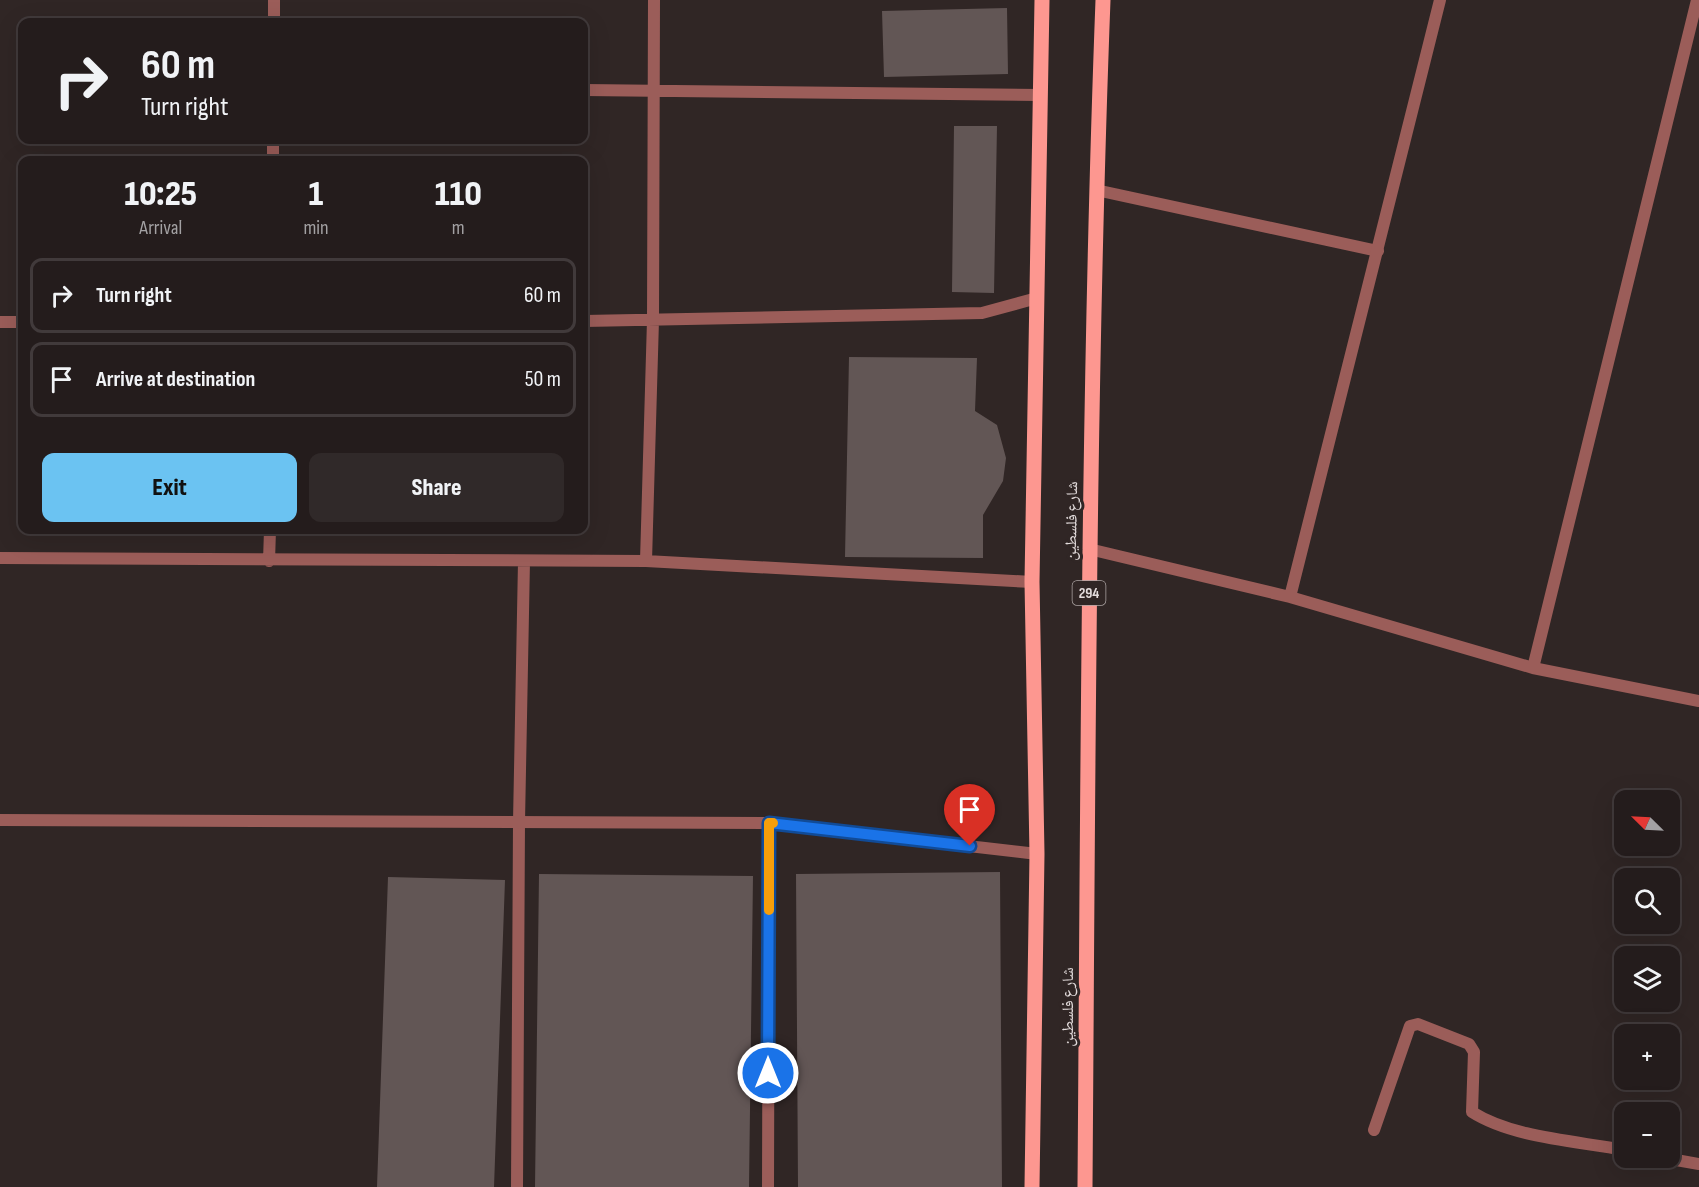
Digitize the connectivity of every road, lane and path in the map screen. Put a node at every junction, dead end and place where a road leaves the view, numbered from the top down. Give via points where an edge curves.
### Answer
1 (274, 0) edge
2 (654, 0) edge
3 (1042, 0) edge
4 (1103, 0) edge
5 (1440, 0) edge
6 (1697, 0) edge
7 (274, 18) edge
8 (588, 90) edge
9 (654, 91) junction
10 (1040, 95) junction
11 (1096, 190) junction
12 (1378, 251) junction
13 (1037, 298) junction
14 (653, 320) junction
15 (588, 321) edge
16 (0, 322) edge
17 (18, 322) edge
18 (270, 534) edge
19 (1089, 549) junction
20 (0, 558) edge
21 (269, 561) junction
22 (524, 561) junction
23 (646, 561) junction
24 (1032, 582) junction
25 (1290, 597) junction
26 (1533, 668) junction
27 (1699, 701) edge
28 (0, 820) edge
29 (519, 822) junction
30 (769, 823) junction
31 (1037, 854) junction
32 (1374, 1130) dead end
33 (1614, 1148) edge
34 (1680, 1161) edge
35 (1699, 1164) edge
36 (518, 1187) edge
37 (768, 1187) edge
38 (1032, 1187) edge
39 (1085, 1187) edge

1 - 7 street
2 - 9 street
3 - 10 main road, شارع فلسطين
4 - 11 main road, شارع فلسطين / 294
5 - 12 street
6 - 26 street
8 - 9 street
9 - 10 street
9 - 14 street
10 - 13 main road, شارع فلسطين
11 - 12 street
11 - 19 main road, شارع فلسطين / 294
12 - 25 street
13 - 14 street via 982,313
13 - 24 main road, شارع فلسطين
14 - 15 street
14 - 23 street
16 - 17 street
18 - 21 street
19 - 25 street
19 - 39 main road, شارع فلسطين / 294
20 - 21 street
21 - 22 street
22 - 23 street
22 - 29 street
23 - 24 street
24 - 31 main road, شارع فلسطين
25 - 26 street
26 - 27 street
28 - 29 street
29 - 30 street
29 - 36 street
30 - 31 street
30 - 37 street
31 - 38 main road, شارع فلسطين
32 - 33 street via 1410,1026 1418,1024 1469,1044 1474,1052 1472,1112 1516,1130
34 - 35 street

